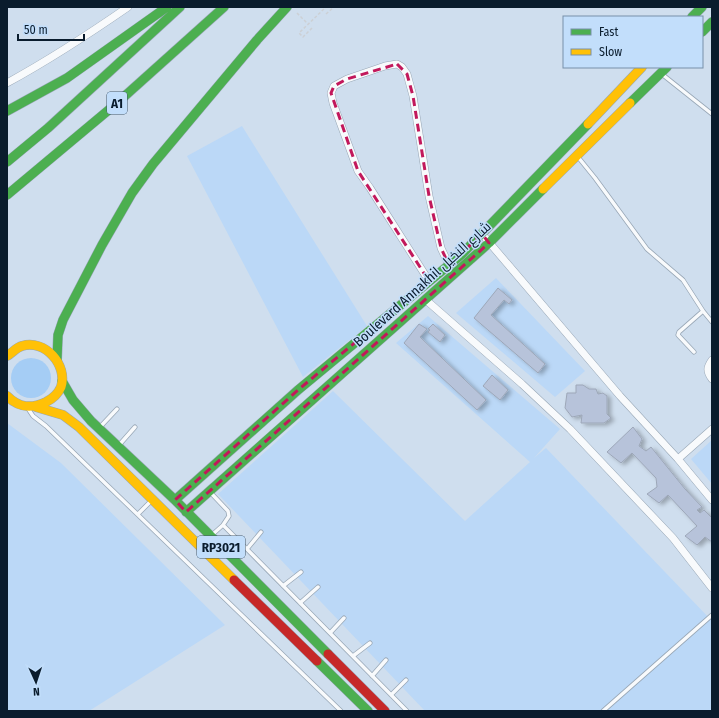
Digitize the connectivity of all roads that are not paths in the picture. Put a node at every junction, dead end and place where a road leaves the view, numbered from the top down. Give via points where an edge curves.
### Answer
1 (128, 7) edge
2 (167, 7) edge
3 (180, 7) edge
4 (224, 7) edge
5 (287, 7) edge
6 (701, 8) edge
7 (693, 16) edge
8 (641, 68) edge
9 (664, 70) edge
10 (7, 83) edge
11 (7, 111) edge
12 (712, 114) edge
13 (577, 156) junction
14 (7, 162) edge
15 (7, 194) edge
16 (482, 234) junction
17 (489, 243) junction
18 (449, 265) junction
19 (429, 281) junction
20 (426, 300) junction
21 (703, 311) junction
22 (712, 322) edge
23 (9, 342) dead end
24 (25, 345) junction
25 (694, 352) dead end
26 (7, 356) edge
27 (57, 360) junction
28 (712, 360) edge
29 (712, 379) edge
30 (62, 380) junction
31 (7, 396) edge
32 (25, 406) junction
33 (36, 407) junction
34 (117, 409) dead end
35 (135, 427) dead end
36 (99, 428) junction
37 (712, 429) edge
38 (118, 446) junction
39 (678, 459) junction
40 (210, 491) junction
41 (153, 499) junction
42 (175, 500) junction
43 (712, 500) edge
44 (186, 512) junction
45 (138, 514) junction
46 (222, 525) junction
47 (261, 532) dead end
48 (210, 536) junction
49 (247, 549) junction
50 (301, 572) dead end
51 (283, 586) junction
52 (318, 587) dead end
53 (712, 588) edge
54 (300, 603) junction
55 (712, 615) edge
56 (344, 618) dead end
57 (330, 633) junction
58 (370, 643) dead end
59 (353, 656) junction
60 (386, 660) dead end
61 (372, 676) junction
62 (406, 680) dead end
63 (391, 695) junction
64 (341, 711) edge
65 (368, 711) edge
66 (385, 711) edge
67 (407, 711) edge
68 (604, 711) edge

1 - 10 street
2 - 11 main road via 67,78
3 - 14 main road, A1 via 48,128
4 - 15 main road, A1 via 79,136
5 - 27 main road via 153,164 132,193 63,320 58,335
6 - 7 main road
8 - 16 main road, Boulevard Annakhil شارع النخيل
9 - 12 lane
9 - 13 main road, Boulevard Annakhil شارع النخيل
13 - 17 main road, Boulevard Annakhil شارع النخيل
13 - 21 lane via 647,250 683,280
16 - 17 street
16 - 18 main road, Boulevard Annakhil شارع النخيل
17 - 20 main road, Boulevard Annakhil شارع النخيل
17 - 39 street via 620,396
18 - 19 main road, Boulevard Annakhil شارع النخيل
18 - 19 street via 440,248 407,74 397,64 347,79 334,86 331,93 333,103 358,171
19 - 42 main road, Boulevard Annakhil شارع النخيل via 298,390
20 - 40 main road, Boulevard Annakhil شارع النخيل
20 - 53 street via 570,429 673,538
21 - 22 lane
21 - 25 lane via 678,335
23 - 24 main road
24 - 26 main road
24 - 27 main road via 44,348
27 - 30 main road, RP3021
28 - 29 street via 707,367
30 - 33 main road via 53,398
30 - 36 main road, RP3021 via 73,400
31 - 32 main road, RP3021 via 15,403
32 - 33 main road, RP3021
32 - 45 lane
33 - 41 main road, RP3021 via 70,419
34 - 36 lane
35 - 38 lane
36 - 38 main road, RP3021
37 - 39 street
38 - 42 main road, RP3021
39 - 43 street
40 - 44 main road, Boulevard Annakhil شارع النخيل
40 - 46 lane via 230,516
41 - 45 lane
41 - 65 main road, RP3021
42 - 44 main road, RP3021
44 - 48 main road, RP3021
45 - 64 lane
46 - 48 lane
46 - 49 lane
47 - 49 lane
48 - 66 main road, RP3021
49 - 51 lane
50 - 51 lane
51 - 54 lane
52 - 54 lane
54 - 57 lane
55 - 68 lane
56 - 57 lane
57 - 59 lane
58 - 59 lane
59 - 61 lane
60 - 61 lane
61 - 63 lane
62 - 63 lane
63 - 67 lane

